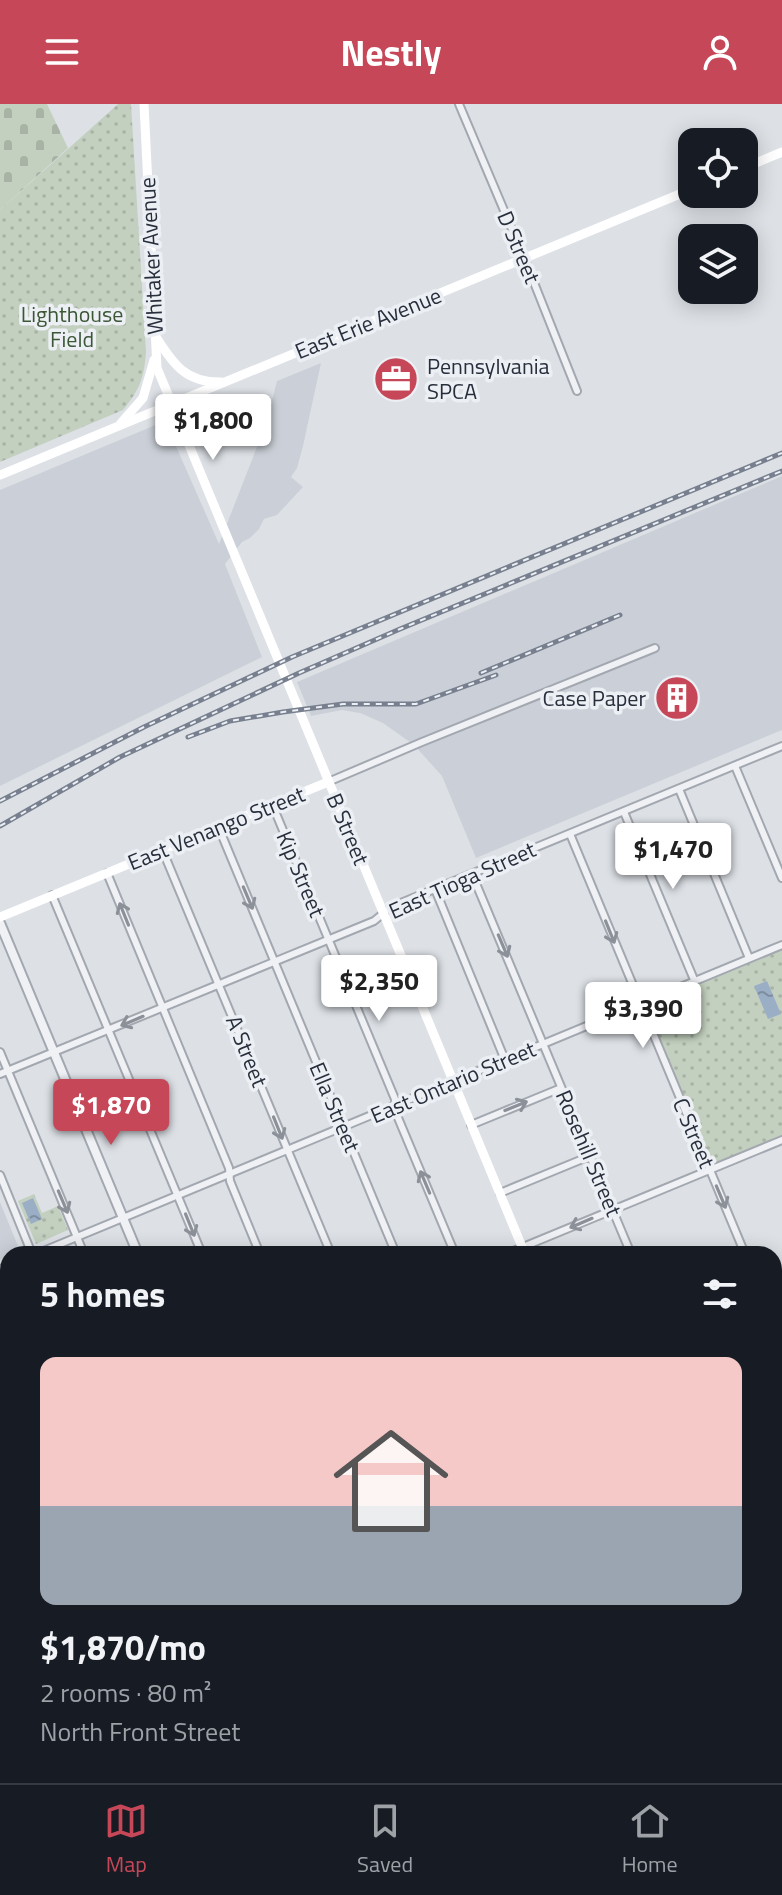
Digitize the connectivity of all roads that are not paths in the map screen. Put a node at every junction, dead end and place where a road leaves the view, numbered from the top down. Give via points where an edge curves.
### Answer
1 (144, 104) edge
2 (459, 104) edge
3 (782, 152) edge
4 (758, 162) edge
5 (678, 195) edge
6 (524, 259) junction
7 (155, 335) junction
8 (156, 353) junction
9 (232, 380) junction
10 (577, 391) dead end
11 (172, 404) junction
12 (112, 429) junction
13 (0, 475) edge
14 (655, 648) dead end
15 (782, 746) edge
16 (735, 766) junction
17 (328, 782) junction
18 (679, 789) junction
19 (272, 804) junction
20 (624, 812) junction
21 (218, 826) junction
22 (570, 834) junction
23 (162, 849) junction
24 (107, 873) junction
25 (472, 874) junction
26 (782, 878) edge
27 (435, 889) junction
28 (52, 895) junction
29 (384, 914) junction
30 (0, 920) edge
31 (328, 939) junction
32 (782, 945) edge
33 (749, 958) junction
34 (275, 961) junction
35 (695, 982) junction
36 (219, 984) junction
37 (641, 1004) junction
38 (163, 1008) junction
39 (108, 1030) junction
40 (544, 1044) junction
41 (0, 1052) edge
42 (54, 1052) junction
43 (505, 1060) junction
44 (8, 1071) junction
45 (0, 1074) edge
46 (454, 1081) junction
47 (561, 1088) junction
48 (395, 1106) junction
49 (471, 1125) junction
50 (344, 1127) junction
51 (782, 1140) edge
52 (288, 1150) junction
53 (590, 1156) junction
54 (709, 1170) junction
55 (229, 1174) junction
56 (0, 1175) edge
57 (500, 1193) junction
58 (178, 1196) junction
59 (613, 1210) junction
60 (123, 1219) junction
61 (78, 1237) junction
62 (31, 1246) edge
63 (55, 1246) edge
64 (81, 1246) edge
65 (135, 1246) edge
66 (199, 1246) edge
67 (257, 1246) edge
68 (328, 1246) edge
69 (393, 1246) edge
70 (452, 1246) edge
71 (522, 1246) edge
72 (535, 1246) edge
73 (628, 1246) edge
74 (742, 1246) edge

1 - 7 main road, Whitaker Avenue
2 - 6 street, D Street
3 - 4 main road
5 - 6 main road, East Erie Avenue
6 - 9 main road, East Erie Avenue
6 - 10 street, D Street
7 - 8 main road, Whitaker Avenue
7 - 9 main road via 184,374 218,383
8 - 11 main road, Whitaker Avenue
8 - 12 main road via 143,398
9 - 11 main road, East Erie Avenue
11 - 12 main road, East Erie Avenue
11 - 17 main road, B Street
12 - 13 main road, East Erie Avenue
14 - 17 street, East Venango Street
15 - 16 street, East Tioga Street
16 - 18 street, East Tioga Street
16 - 26 street
17 - 19 main road, East Venango Street
17 - 29 main road, B Street
18 - 20 street, East Tioga Street
18 - 33 street
19 - 21 main road, East Venango Street
19 - 31 street, Kip Street
20 - 22 street, East Tioga Street
20 - 35 street
21 - 23 main road, East Venango Street
21 -> 34 street, Ella Street
22 - 25 street, East Tioga Street
22 -> 37 street, C Street
23 - 24 main road, East Venango Street
23 - 36 street, A Street
24 - 28 main road, East Venango Street
38 -> 24 street
25 - 27 street, East Tioga Street
25 -> 40 street, Rosehill Street
27 - 29 street, East Tioga Street
27 - 43 street
28 - 30 main road, East Venango Street
28 - 39 street
29 - 31 street, East Tioga Street
29 - 46 main road, B Street
30 - 42 street
31 - 34 street, East Tioga Street
31 - 48 street, Kip Street
32 - 33 street, East Ontario Street
33 - 35 street, East Ontario Street
34 - 36 street, East Tioga Street
34 - 50 street, Ella Street
35 - 37 street, East Ontario Street
36 - 38 street, East Tioga Street
36 -> 52 street, A Street
37 - 40 street, East Ontario Street
37 - 54 street, C Street
38 -> 39 street, East Tioga Street
38 - 55 street
39 - 42 street, East Tioga Street
39 - 58 street
40 - 43 street, East Ontario Street
40 - 47 street, Rosehill Street
41 - 44 street
42 - 44 street, East Tioga Street
42 - 60 street
43 - 46 street, East Ontario Street
44 - 45 street, East Tioga Street
44 -> 61 street
46 - 48 street, East Ontario Street
46 - 49 main road, B Street
49 -> 47 street
47 - 53 street, Rosehill Street
48 - 50 street, East Ontario Street
70 -> 48 street, Kip Street
49 - 57 main road, B Street
50 - 52 street, East Ontario Street
50 - 69 street, Ella Street
51 - 54 street
52 - 55 street, East Ontario Street
52 - 68 street, A Street
53 - 57 street
53 - 59 street, Rosehill Street
54 - 59 street
54 -> 74 street, C Street
55 - 58 street, East Ontario Street
55 - 67 street
56 - 62 street
57 - 71 main road, B Street
58 - 60 street, East Ontario Street
58 -> 66 street
59 -> 72 street
59 - 73 street, Rosehill Street
60 - 61 street, East Ontario Street
60 - 65 street
61 - 63 street, East Ontario Street
61 - 64 street

